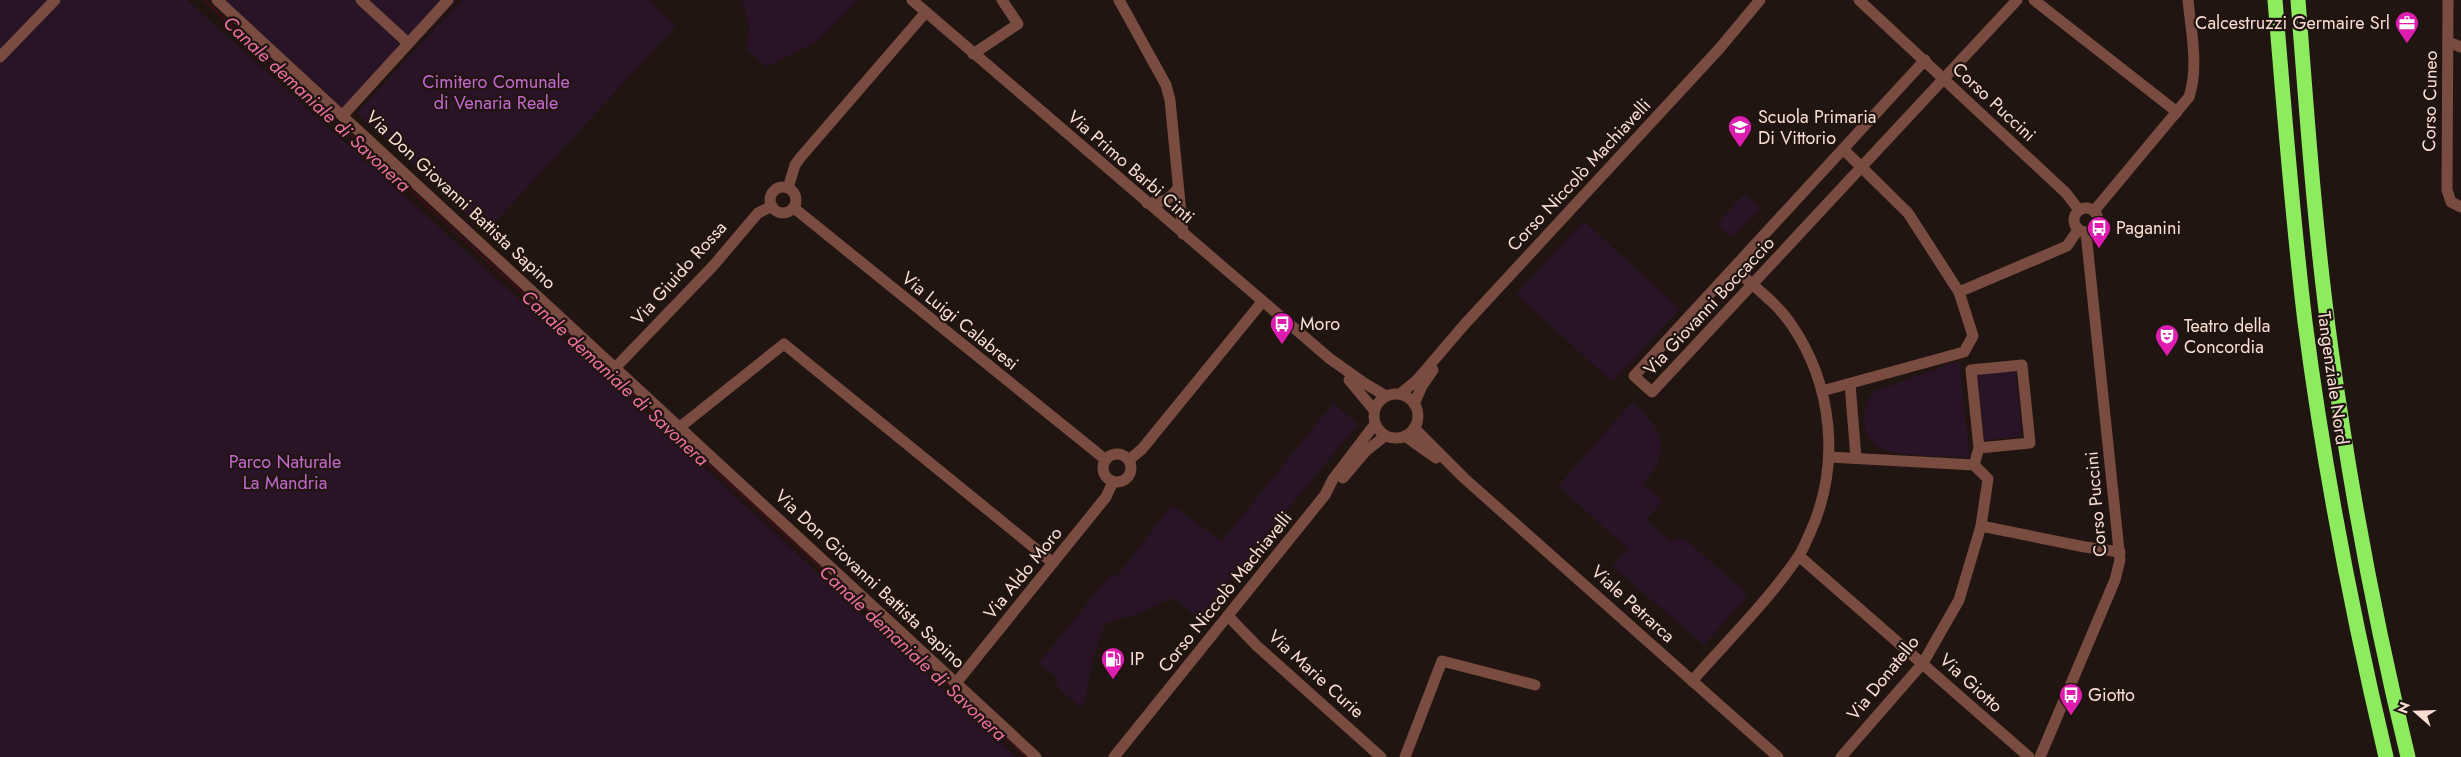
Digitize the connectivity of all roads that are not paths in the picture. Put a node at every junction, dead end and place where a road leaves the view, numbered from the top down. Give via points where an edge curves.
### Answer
1 (54, 0) edge
2 (217, 0) edge
3 (361, 0) edge
4 (448, 0) edge
5 (912, 0) edge
6 (1002, 0) edge
7 (1120, 0) edge
8 (1760, 0) edge
9 (1769, 0) edge
10 (1859, 0) edge
11 (1866, 0) edge
12 (2018, 0) edge
13 (2034, 0) edge
14 (2188, 0) edge
15 (2275, 0) edge
16 (2298, 0) edge
17 (2448, 0) edge
18 (926, 12) junction
19 (1884, 21) junction
20 (2448, 42) junction
21 (408, 43) junction
22 (2461, 47) edge
23 (1719, 49) junction
24 (973, 54) junction
25 (0, 58) edge
26 (1925, 60) junction
27 (1944, 79) junction
28 (2177, 112) junction
29 (343, 115) junction
30 (1843, 149) junction
31 (1862, 167) junction
32 (788, 188) junction
33 (1178, 188) junction
34 (1146, 203) junction
35 (2456, 204) edge
36 (772, 206) junction
37 (794, 208) junction
38 (2079, 210) junction
39 (2094, 211) junction
40 (2082, 231) junction
41 (1183, 234) junction
42 (1734, 268) junction
43 (1752, 285) junction
44 (1959, 292) junction
45 (1262, 302) junction
46 (1464, 325) junction
47 (1964, 352) junction
48 (1329, 358) junction
49 (616, 367) junction
50 (1971, 370) junction
51 (1850, 384) junction
52 (1822, 391) junction
53 (1400, 394) junction
54 (1386, 396) junction
55 (1414, 404) junction
56 (1374, 410) junction
57 (1375, 424) junction
58 (680, 427) junction
59 (1410, 432) junction
60 (1385, 436) junction
61 (1979, 448) junction
62 (1829, 457) junction
63 (1856, 458) junction
64 (1106, 460) junction
65 (1129, 460) junction
66 (1974, 465) junction
67 (1113, 482) junction
68 (1326, 495) junction
69 (1981, 526) junction
70 (2120, 552) junction
71 (1799, 556) junction
72 (1053, 564) junction
73 (1228, 616) junction
74 (1923, 663) junction
75 (1692, 681) junction
76 (956, 683) junction
77 (1535, 685) dead end
78 (1036, 757) edge
79 (1114, 757) edge
80 (1381, 757) edge
81 (1405, 757) edge
82 (1778, 757) edge
83 (1841, 757) edge
84 (2029, 757) edge
85 (2041, 757) edge
86 (2386, 757) edge
87 (2408, 757) edge

1 - 25 street
2 - 29 street, Via Don Giovanni Battista Sapino
3 - 21 street
4 - 21 street
5 - 18 street, Via Primo Barbi Cinti
6 - 24 street via 1018,24
7 - 33 street via 1166,85
8 - 23 street, Corso Niccolò Machiavelli
9 - 23 street, Corso Niccolò Machiavelli
10 - 19 street
11 - 19 street
12 - 27 street, Via Giovanni Boccaccio
13 - 28 street
14 - 28 street via 2193,84 2189,97
15 - 86 highway, Tangenziale Nord via 2296,242 2316,397 2358,638
16 - 87 highway, Tangenziale Nord via 2311,168 2331,348 2377,624
17 - 20 street, Corso Cuneo
18 - 24 street, Via Primo Barbi Cinti
18 - 32 street via 800,158
19 - 26 street, Corso Puccini
20 - 22 street
20 - 35 street, Corso Cuneo via 2447,190
21 - 29 street
23 - 46 street, Corso Niccolò Machiavelli
24 - 34 street, Via Primo Barbi Cinti
26 - 27 street, Corso Puccini
26 - 30 street, Via Giovanni Boccaccio
27 - 31 street, Via Giovanni Boccaccio
27 - 38 street, Corso Puccini
28 - 39 street
29 - 49 street, Via Don Giovanni Battista Sapino
30 - 31 street
30 - 42 street, Via Giovanni Boccaccio
31 - 43 street, Via Giovanni Boccaccio
31 - 44 street via 1908,213
32 - 36 street via 779,188 772,193
32 - 37 street via 796,196
33 - 34 street via 1171,198 1162,203
33 - 41 street
34 - 41 street, Via Primo Barbi Cinti
36 - 37 street via 782,213
36 - 49 street, Via Giuido Rossa via 758,213 713,266
37 - 64 street, Via Luigi Calabresi
38 - 39 street
38 - 40 street via 2074,221
39 - 40 street via 2098,215 2098,225 2091,232
40 - 44 street via 2068,246
40 - 70 street, Corso Puccini
41 - 45 street, Via Primo Barbi Cinti
42 - 43 street
42 - 43 street, Via Giovanni Boccaccio via 1634,376 1652,392
43 - 52 street via 1790,323 1814,366
44 - 47 street via 1973,336
45 - 48 street, Via Primo Barbi Cinti
45 - 65 street via 1168,419
46 - 53 street, Corso Niccolò Machiavelli
46 - 55 street, Corso Niccolò Machiavelli via 1422,386
47 - 50 street
47 - 51 street
48 - 54 street, Via Primo Barbi Cinti
48 - 56 street, Via Primo Barbi Cinti
49 - 58 street, Via Don Giovanni Battista Sapino
50 - 61 street
50 - 61 street via 2022,365 2023,374 2030,443
51 - 52 street
51 - 63 street
52 - 62 street
53 - 54 street
53 - 55 street
54 - 56 street
55 - 59 street via 1418,416
56 - 57 street
57 - 60 street
57 - 68 street, Corso Niccolò Machiavelli via 1333,479
58 - 72 street via 784,344
58 - 76 street, Via Don Giovanni Battista Sapino
59 - 60 street via 1394,438
59 - 75 street, Viale Petrarca
60 - 68 street, Corso Niccolò Machiavelli via 1366,451
61 - 66 street
62 - 63 street
62 - 71 street via 1825,490 1816,520
63 - 66 street
64 - 65 street via 1118,454
64 - 67 street via 1104,473
65 - 67 street via 1129,477 1122,482
66 - 69 street, Via Donatello via 1988,479
67 - 72 street, Via Aldo Moro via 1106,497
68 - 73 street, Corso Niccolò Machiavelli
69 - 70 street
69 - 74 street, Via Donatello via 1959,600
70 - 85 street, Corso Puccini via 2116,580
71 - 74 street, Via Giotto
71 - 75 street
72 - 76 street, Via Aldo Moro
73 - 79 street, Corso Niccolò Machiavelli
73 - 80 street, Via Marie Curie
74 - 83 street, Via Donatello
74 - 84 street, Via Giotto
75 - 82 street, Viale Petrarca
76 - 78 street, Via Don Giovanni Battista Sapino
77 - 81 street via 1442,661

